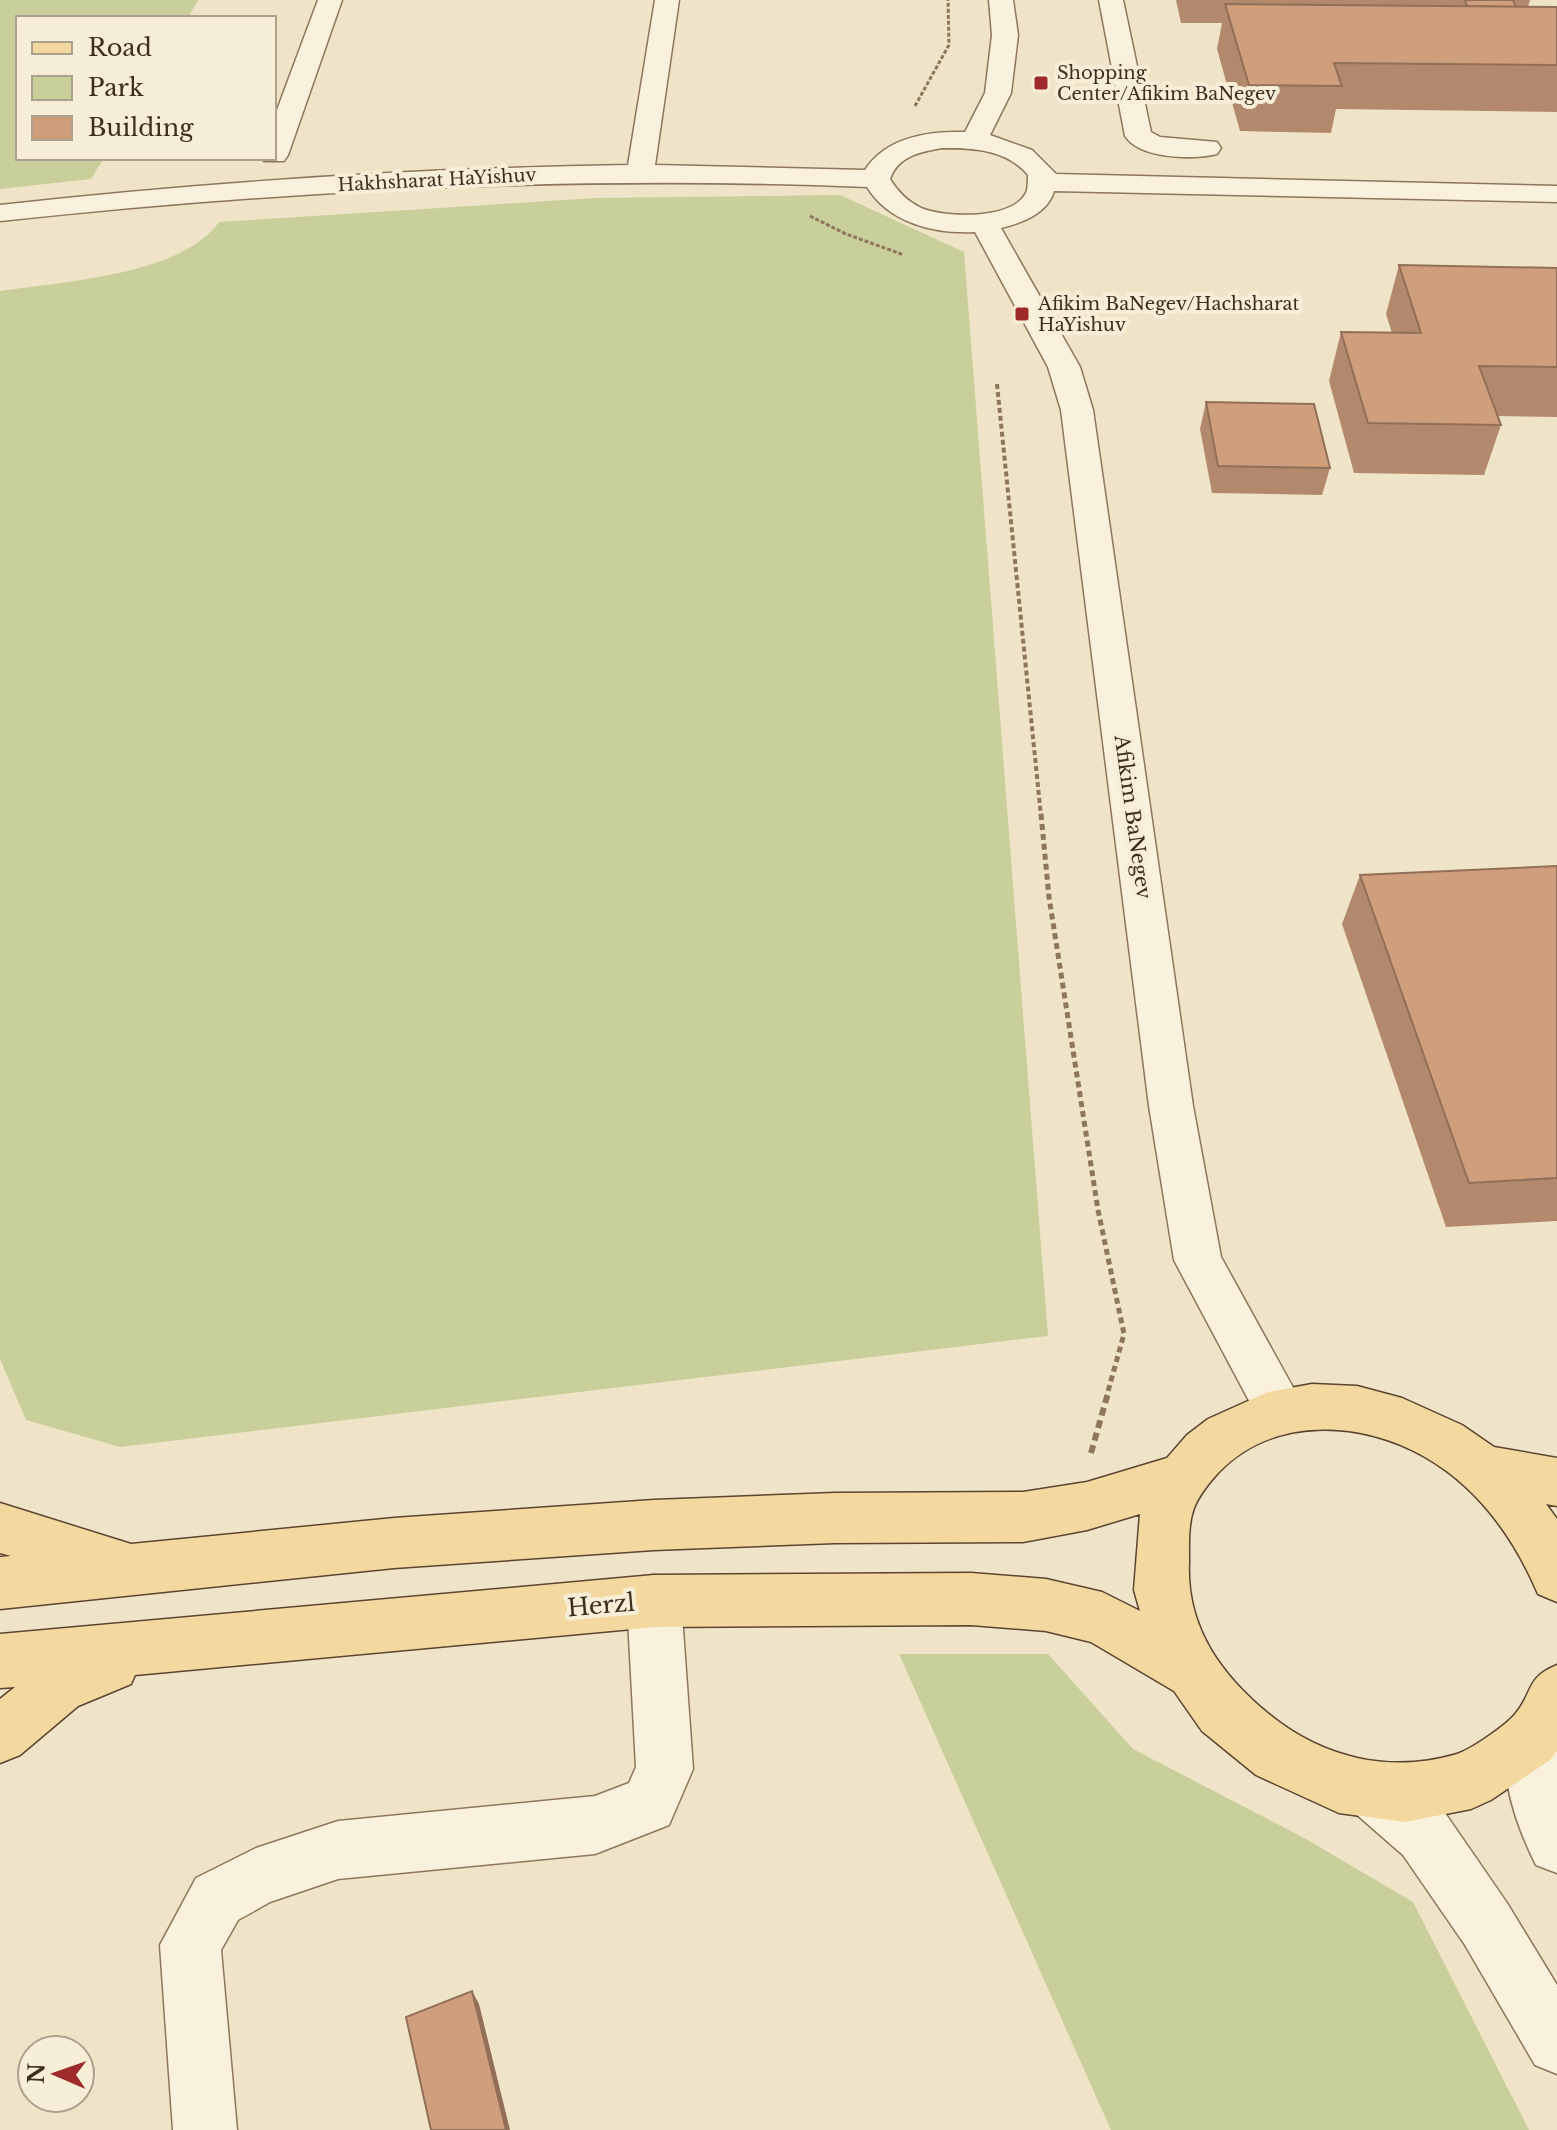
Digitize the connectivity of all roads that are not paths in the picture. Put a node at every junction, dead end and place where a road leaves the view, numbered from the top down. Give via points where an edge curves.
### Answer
1 (330, 0) edge
2 (667, 0) edge
3 (1001, 0) edge
4 (1111, 0) edge
5 (974, 141) junction
6 (1207, 148) dead end
7 (276, 151) edge
8 (273, 160) edge
9 (640, 173) junction
10 (876, 179) junction
11 (1044, 182) junction
12 (261, 190) junction
13 (1557, 194) edge
14 (0, 213) edge
15 (984, 223) junction
16 (1281, 1411) junction
17 (1484, 1469) junction
18 (1182, 1477) junction
19 (1557, 1482) edge
20 (0, 1528) edge
21 (135, 1569) junction
22 (1557, 1576) edge
23 (0, 1583) edge
24 (654, 1601) junction
25 (158, 1647) junction
26 (0, 1661) edge
27 (1189, 1670) junction
28 (1545, 1716) edge
29 (0, 1735) edge
30 (1376, 1794) junction
31 (1557, 1844) edge
32 (1557, 2043) edge
33 (205, 2130) edge

1 - 7 street
2 - 9 street
3 - 5 street via 1005,35 998,93
4 - 6 street via 1138,136 1154,145
5 - 10 street via 942,140 900,151 882,164
5 - 11 street via 1017,153 1037,166
8 - 12 street
9 - 10 street, Hakhsharat HaYishuv
9 - 12 street, Hakhsharat HaYishuv
10 - 15 street via 890,203 914,215 945,223
11 - 13 street
11 - 15 street via 1032,206
12 - 14 street, Hakhsharat HaYishuv
15 - 16 street, Afikim BaNegev via 1064,367 1077,410 1171,1106 1198,1260
16 - 17 main road via 1333,1406 1385,1415 1437,1436
16 - 18 main road via 1242,1424 1208,1447
17 - 19 main road
17 - 22 main road via 1527,1514
18 - 21 main road via 1087,1506 1023,1517 654,1525 394,1543
18 - 27 main road via 1164,1520 1158,1569 1166,1619
20 - 21 main road
21 - 23 main road
24 - 25 main road, Herzl
24 - 27 main road, Herzl via 971,1599 1046,1605 1102,1618
24 - 33 street via 665,1769 649,1805 595,1825 338,1850 256,1877 217,1899 190,1945
25 - 26 main road, Herzl
25 - 29 main road via 59,1686
27 - 30 main road via 1238,1729 1302,1773
28 - 30 main road via 1491,1773 1436,1792
28 - 31 street via 1542,1815
30 - 32 street via 1424,1834

